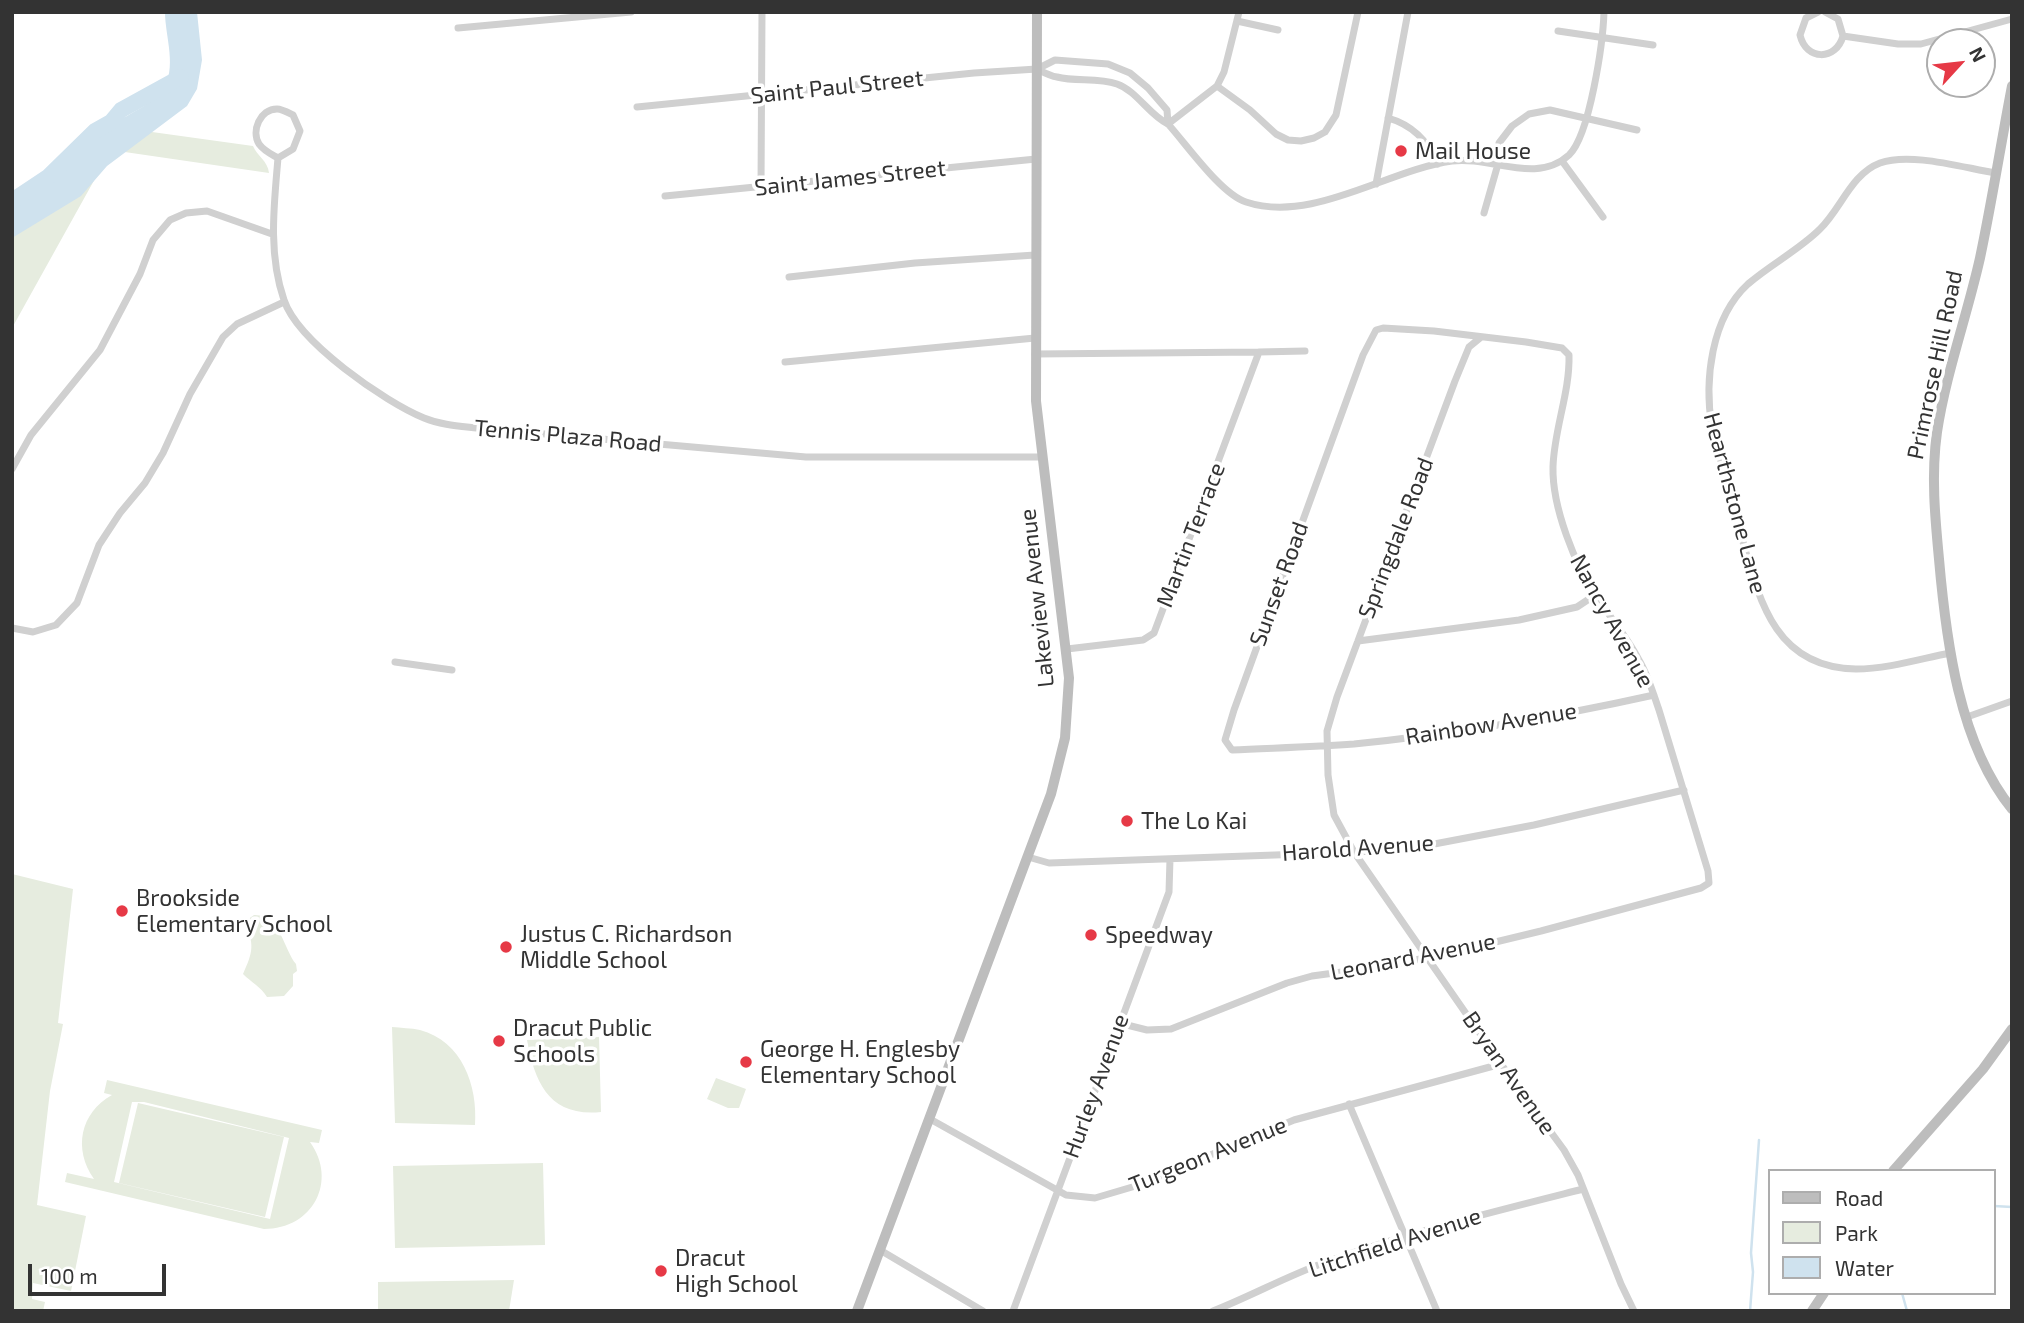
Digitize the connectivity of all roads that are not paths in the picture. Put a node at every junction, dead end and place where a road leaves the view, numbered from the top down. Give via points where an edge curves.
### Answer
1 (631, 12) edge
2 (762, 12) edge
3 (1037, 12) edge
4 (1358, 12) edge
5 (1408, 12) edge
6 (1604, 12) edge
7 (1818, 12) edge
8 (1825, 12) edge
9 (1238, 16) edge
10 (2012, 19) edge
11 (458, 28) dead end
12 (1278, 30) dead end
13 (1558, 31) dead end
14 (1843, 36) junction
15 (1602, 38) junction
16 (1653, 45) dead end
17 (1037, 69) junction
18 (1217, 86) junction
19 (2012, 86) edge
20 (762, 94) junction
21 (637, 107) dead end
22 (1388, 118) junction
23 (1586, 119) junction
24 (1168, 124) junction
25 (1637, 130) dead end
26 (278, 158) junction
27 (1036, 159) junction
28 (1562, 161) junction
29 (1438, 164) junction
30 (1499, 164) junction
31 (1996, 173) junction
32 (1376, 184) junction
33 (761, 187) junction
34 (665, 196) dead end
35 (1484, 213) dead end
36 (1603, 217) dead end
37 (272, 234) junction
38 (1035, 255) junction
39 (789, 277) dead end
40 (284, 302) junction
41 (1035, 338) junction
42 (1480, 338) junction
43 (1305, 351) dead end
44 (1259, 352) junction
45 (1035, 354) junction
46 (785, 362) dead end
47 (1041, 457) junction
48 (12, 469) edge
49 (1595, 595) junction
50 (12, 628) edge
51 (1358, 641) junction
52 (1067, 649) junction
53 (1950, 653) junction
54 (395, 662) dead end
55 (452, 670) dead end
56 (1654, 695) junction
57 (2012, 701) edge
58 (1967, 716) junction
59 (1327, 745) junction
60 (1684, 790) junction
61 (2012, 809) edge
62 (1354, 852) junction
63 (1028, 857) junction
64 (1170, 859) junction
65 (1709, 883) joint
66 (1428, 957) junction
67 (1119, 1023) junction
68 (2012, 1029) edge
69 (1501, 1064) junction
70 (1349, 1104) junction
71 (930, 1119) junction
72 (1895, 1169) edge
73 (1583, 1189) junction
74 (1058, 1190) junction
75 (1405, 1236) junction
76 (880, 1250) junction
77 (1823, 1295) edge
78 (857, 1311) edge
79 (983, 1311) edge
80 (1013, 1311) edge
81 (1213, 1311) edge
82 (1437, 1311) edge
83 (1634, 1311) edge
84 (1812, 1311) edge

1 - 11 street
2 - 20 street
3 - 17 main road, Lakeview Avenue
4 - 18 street via 1336,116 1320,135 1301,141 1282,137
5 - 22 street
6 - 15 street
7 - 14 street via 1806,18 1801,29 1807,49 1829,54 1840,46
8 - 14 street via 1838,19
9 - 12 street
9 - 18 street
10 - 14 street via 1922,44
13 - 15 street
15 - 16 street
15 - 23 street
17 - 20 street, Saint Paul Street
17 - 24 street via 1058,78 1118,84
17 - 24 street via 1055,60 1083,61 1130,73 1167,110
17 - 27 main road, Lakeview Avenue
18 - 24 street
19 - 31 main road, Primrose Hill Road
20 - 21 street, Saint Paul Street
20 - 33 street
22 - 29 street via 1416,132
22 - 32 street
23 - 25 street
23 - 28 street via 1576,146
23 - 30 street via 1550,110 1529,114 1499,143
24 - 32 street via 1225,189 1244,201 1292,206
26 - 26 street via 257,141 257,125 264,113 278,109 293,115 300,131 293,149
26 - 37 street, Tennis Plaza Road
27 - 33 street, Saint James Street
27 - 38 main road, Lakeview Avenue
28 - 30 street via 1536,170
28 - 36 street
29 - 30 street
29 - 32 street
30 - 35 street
31 - 53 main road, Primrose Hill Road via 1937,431 1933,474
31 - 53 street, Hearthstone Lane via 1903,159 1868,171 1820,230 1735,298 1718,332 1709,380 1712,428 1750,567 1763,608 1781,635 1807,656 1854,669
33 - 34 street, Saint James Street
37 - 40 street, Tennis Plaza Road
37 - 48 street via 207,211 170,220 153,240 100,350 31,435
38 - 39 street
38 - 41 main road, Lakeview Avenue
40 - 47 street, Tennis Plaza Road via 301,328 359,379 393,402 444,424 806,457
40 - 50 street via 237,324 223,337 163,453 99,545 77,603 56,625 33,632
41 - 45 main road, Lakeview Avenue
41 - 46 street
42 - 49 street, Nancy Avenue via 1562,348 1569,355 1553,467 1557,501 1573,554
42 - 51 street, Springdale Road via 1469,347 1455,381
42 - 59 street, Sunset Road via 1383,328 1377,330 1363,355 1225,740 1232,750
43 - 44 street
44 - 45 street
44 - 52 street, Martin Terrace via 1154,633 1143,640
45 - 47 main road, Lakeview Avenue
47 - 52 main road, Lakeview Avenue
49 - 51 street via 1577,607 1518,620
49 - 56 street, Nancy Avenue via 1639,660
51 - 59 street, Springdale Road via 1327,731
52 - 63 main road, Lakeview Avenue via 1069,700 1061,758
53 - 58 main road, Primrose Hill Road
54 - 55 street
56 - 59 street, Rainbow Avenue via 1494,725
56 - 60 street, Nancy Avenue
57 - 58 street
58 - 61 main road, Primrose Hill Road via 1989,777
59 - 62 street, Springdale Road via 1335,815
60 - 62 street, Harold Avenue via 1429,845
60 - 65 street, Nancy Avenue
62 - 64 street, Harold Avenue
62 - 66 street, Bryan Avenue
63 - 64 street, Harold Avenue via 1049,863
63 - 71 main road, Lakeview Avenue
64 - 67 street, Hurley Avenue via 1169,892
65 - 66 street, Leonard Avenue via 1541,931
66 - 67 street, Leonard Avenue via 1287,983 1171,1029 1147,1030
66 - 69 street, Bryan Avenue
67 - 74 street, Hurley Avenue
68 - 72 main road
69 - 70 street, Turgeon Avenue
69 - 73 street, Bryan Avenue via 1564,1150
70 - 74 street, Turgeon Avenue via 1294,1120 1103,1196 1073,1197
70 - 75 street
71 - 74 street, Turgeon Avenue
71 - 76 main road, Lakeview Avenue
73 - 75 street, Litchfield Avenue
73 - 83 street, Bryan Avenue
74 - 80 street, Hurley Avenue
75 - 81 street, Litchfield Avenue via 1323,1263
75 - 82 street
76 - 78 main road, Lakeview Avenue
76 - 79 street
77 - 84 main road

